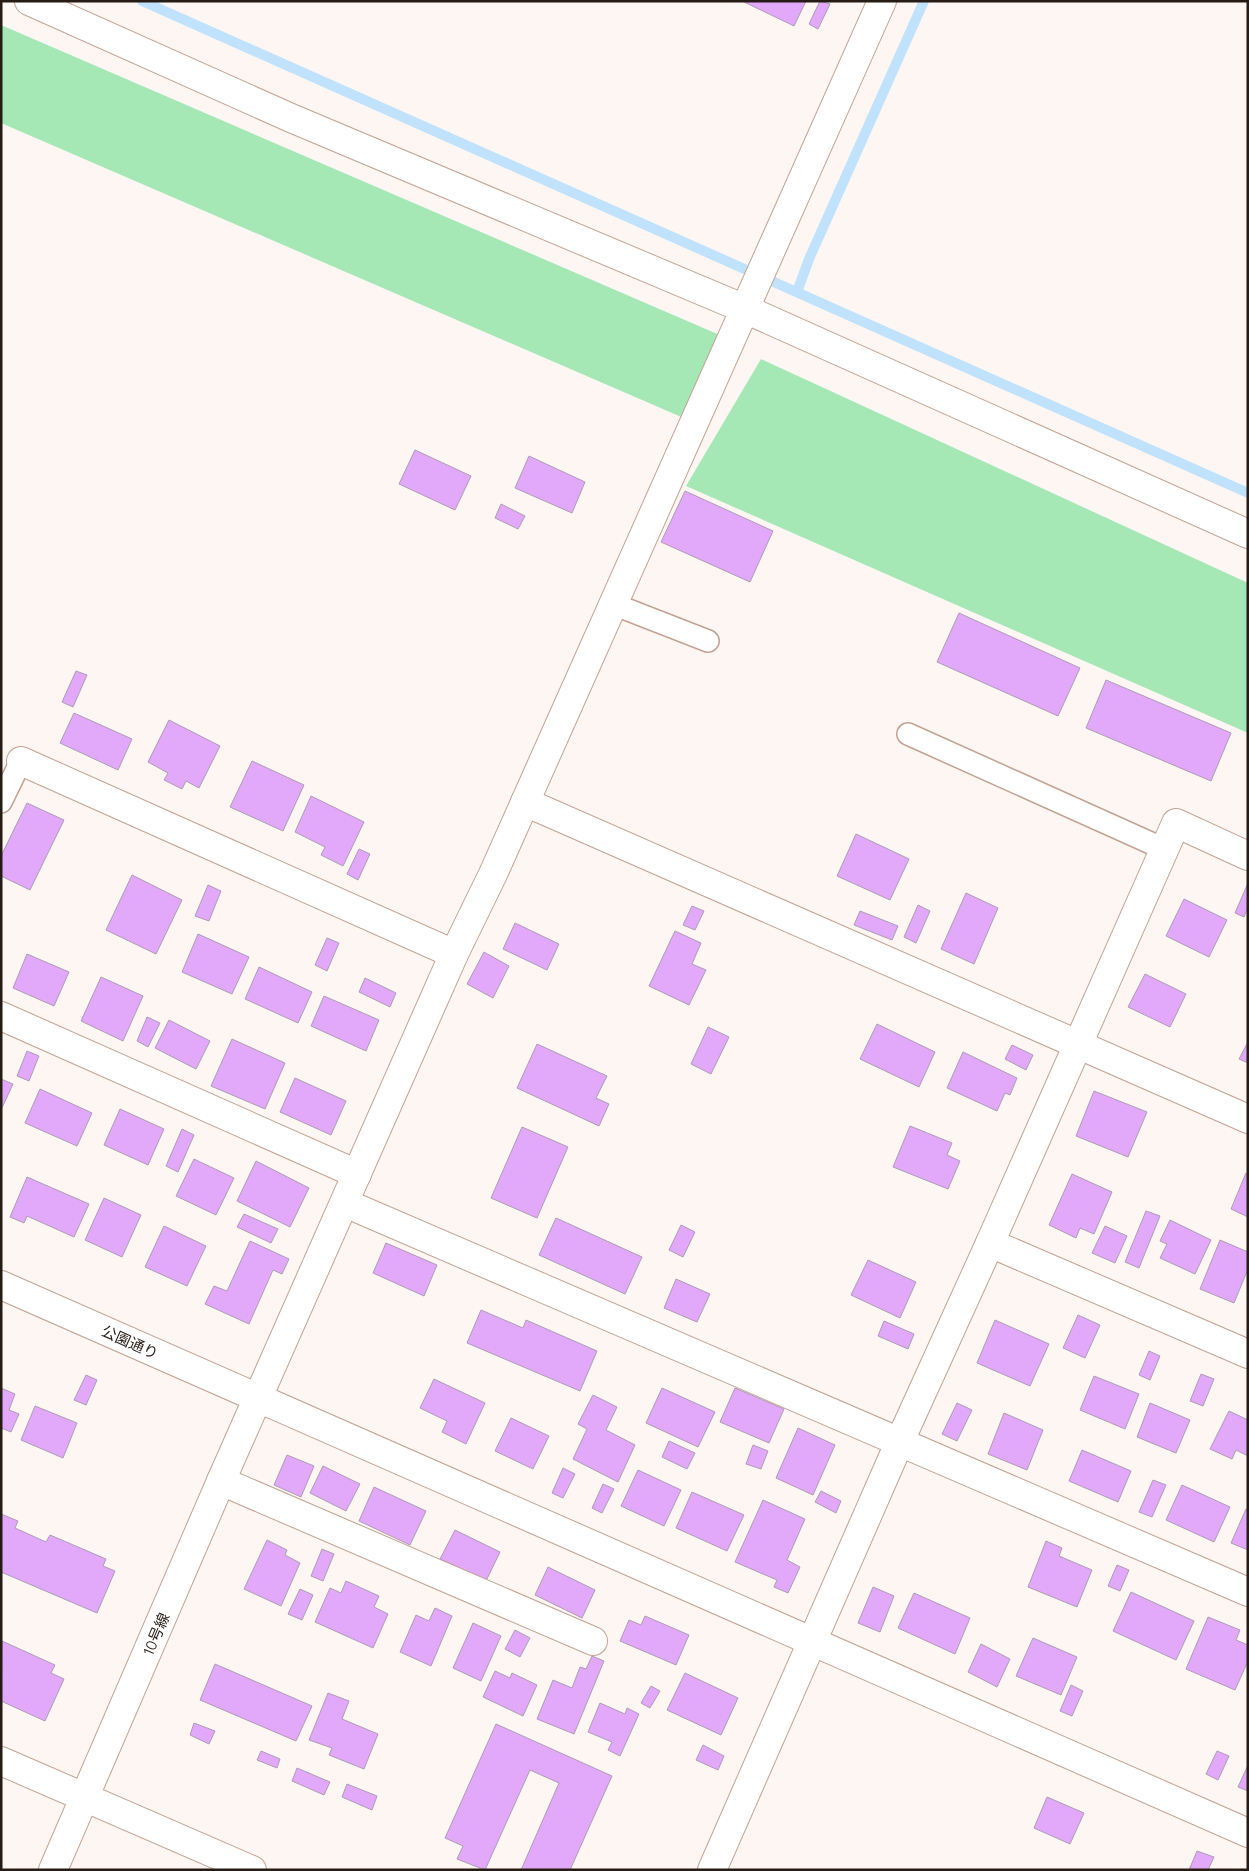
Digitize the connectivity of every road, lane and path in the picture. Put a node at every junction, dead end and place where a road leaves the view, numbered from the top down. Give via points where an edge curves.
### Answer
1 (29, 1) edge
2 (882, 1) edge
3 (745, 309) junction
4 (1248, 534) edge
5 (613, 604) junction
6 (708, 642) dead end
7 (908, 734) dead end
8 (21, 761) joint
9 (1, 802) edge
10 (525, 802) junction
11 (1164, 849) junction
12 (1248, 856) edge
13 (454, 954) junction
14 (1, 1016) edge
15 (1078, 1043) junction
16 (1248, 1119) edge
17 (357, 1174) junction
18 (345, 1203) junction
19 (990, 1243) junction
20 (1, 1285) edge
21 (1248, 1354) edge
22 (258, 1398) junction
23 (900, 1441) junction
24 (221, 1481) junction
25 (1248, 1592) edge
26 (593, 1641) dead end
27 (812, 1643) junction
28 (1, 1761) edge
29 (86, 1797) junction
30 (1248, 1833) edge
31 (53, 1870) edge
32 (252, 1870) edge
33 (712, 1870) edge

1 - 3 street via 300,122
2 - 3 street, 10号線
3 - 4 street
3 - 5 street, 10号線
5 - 6 lane
5 - 10 street, 10号線
7 - 11 lane
8 - 9 lane
8 - 13 street
10 - 13 street, 10号線
10 - 15 street
11 - 12 street via 1176,824
11 - 15 street
13 - 17 street, 10号線
14 - 17 street
15 - 16 street
15 - 19 street
17 - 18 street, 10号線
18 - 22 street, 10号線
18 - 23 street
19 - 21 street
19 - 23 street
20 - 22 street, 公園通り
22 - 24 street, 10号線
22 - 27 street, 公園通り
23 - 25 street
23 - 27 street
24 - 26 street
24 - 29 street, 10号線
27 - 30 street, 公園通り
27 - 33 street
28 - 29 street
29 - 31 street, 10号線
29 - 32 street

